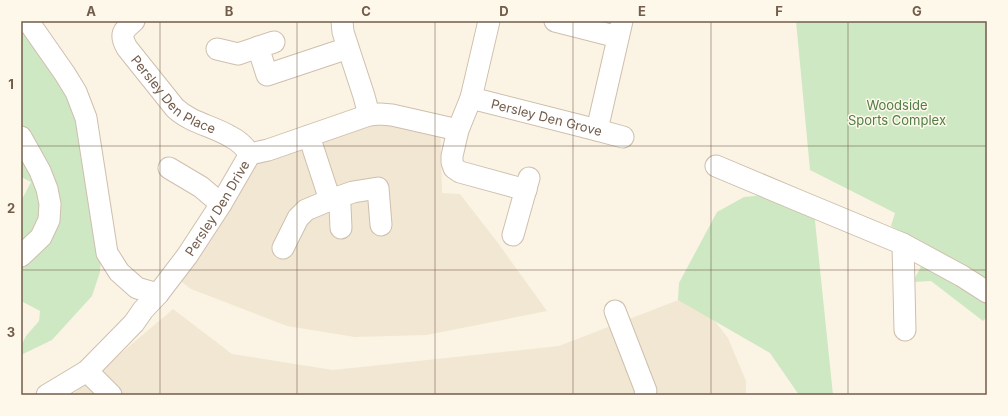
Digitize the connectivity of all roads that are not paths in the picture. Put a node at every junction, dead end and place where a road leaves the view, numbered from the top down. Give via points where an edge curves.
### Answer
1 (28, 21) edge
2 (134, 21) edge
3 (342, 21) edge
4 (489, 21) edge
5 (555, 21) edge
6 (620, 29) edge
7 (348, 48) junction
8 (217, 49) dead end
9 (471, 98) junction
10 (369, 115) junction
11 (458, 130) junction
12 (597, 130) junction
13 (309, 136) junction
14 (21, 137) edge
15 (623, 137) dead end
16 (250, 154) junction
17 (716, 166) dead end
18 (169, 168) dead end
19 (334, 198) junction
20 (222, 204) junction
21 (381, 225) dead end
22 (341, 228) dead end
23 (513, 235) dead end
24 (903, 244) junction
25 (282, 248) dead end
26 (21, 256) edge
27 (987, 292) edge
28 (158, 294) junction
29 (615, 311) dead end
30 (906, 330) dead end
31 (87, 371) junction
32 (47, 395) edge
33 (111, 395) edge
34 (645, 395) edge

1 - 28 street via 76,92 86,118 107,253 119,272 137,288
2 - 16 street, Persley Den Place via 124,29 123,41 175,108 183,115 231,136 244,145
3 - 7 street
4 - 9 street
5 - 6 street
6 - 12 street
7 - 8 street via 267,75 266,44 238,54
7 - 10 street
9 - 11 street
9 - 12 street, Persley Den Grove
10 - 11 street, Persley Den Drive via 392,115
10 - 13 street, Persley Den Drive
11 - 23 street via 452,156 454,168 460,172 528,184
12 - 15 street, Persley Den Grove
13 - 16 street, Persley Den Drive
13 - 19 street
14 - 26 street via 40,171 50,204 49,220 41,237
16 - 20 street, Persley Den Drive
17 - 24 street
18 - 20 street via 201,187
19 - 21 street via 378,188
19 - 22 street via 340,206
19 - 25 street via 306,210 298,218
20 - 28 street, Persley Den Drive
24 - 27 street
24 - 30 street
28 - 31 street, Persley Den Drive via 134,323
29 - 34 street via 646,391
31 - 32 street, Persley Den Drive
31 - 33 street

